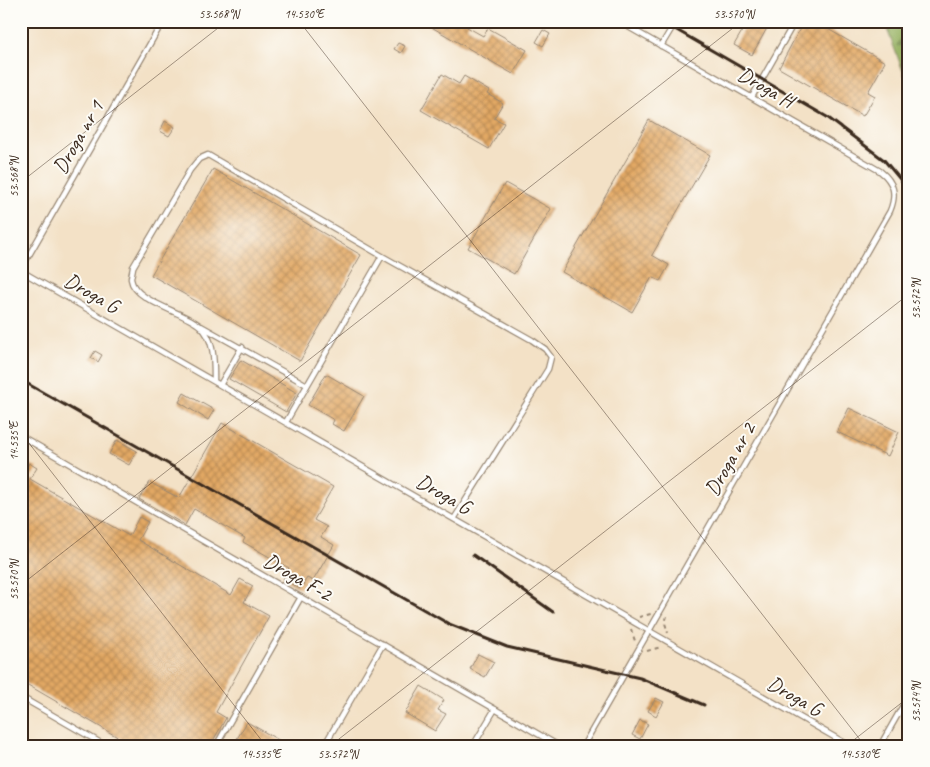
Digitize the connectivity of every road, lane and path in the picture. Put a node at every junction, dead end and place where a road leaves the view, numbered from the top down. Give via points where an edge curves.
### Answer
1 (164, 21) edge
2 (618, 21) edge
3 (676, 21) edge
4 (795, 21) edge
5 (662, 46) junction
6 (752, 97) junction
7 (893, 186) joint
8 (382, 256) junction
9 (21, 270) edge
10 (201, 326) junction
11 (242, 347) junction
12 (214, 381) junction
13 (220, 385) junction
14 (307, 385) junction
15 (286, 422) junction
16 (21, 436) edge
17 (454, 519) junction
18 (301, 597) junction
19 (654, 611) dead end
20 (667, 614) dead end
21 (624, 616) junction
22 (628, 626) dead end
23 (650, 631) junction
24 (671, 637) dead end
25 (382, 644) junction
26 (635, 645) dead end
27 (666, 648) dead end
28 (644, 653) dead end
29 (909, 695) edge
30 (21, 697) edge
31 (495, 709) junction
32 (106, 746) edge
33 (216, 746) edge
34 (324, 746) edge
35 (473, 746) edge
36 (559, 746) edge
37 (583, 746) edge
38 (850, 746) edge
39 (880, 746) edge

1 - 9 lane, Droga nr 1
2 - 5 lane, Droga H
3 - 5 lane
4 - 6 lane
5 - 6 lane, Droga H
6 - 7 lane, Droga H via 880,170
7 - 23 lane, Droga nr 2 via 895,194 890,211
8 - 10 lane via 208,155 199,159 190,170 133,267 131,279 136,290 147,298
8 - 14 lane
8 - 17 lane via 532,340 546,349 551,357 548,370
9 - 12 lane, Droga G
10 - 11 lane
10 - 12 lane via 215,356
11 - 13 lane
11 - 14 lane
12 - 13 lane, Droga G
13 - 15 lane, Droga G
14 - 15 lane
15 - 17 lane, Droga G
16 - 18 lane, Droga F-2
17 - 21 lane, Droga G
18 - 25 lane, Droga F-2
18 - 33 lane
19 - 21 path via 645,617 626,611
20 - 24 path via 666,628
21 - 23 lane, Droga G
22 - 26 path
23 - 37 lane, Droga nr 2
23 - 38 lane, Droga G
25 - 31 lane, Droga F-2
25 - 34 lane
27 - 28 path via 658,646
29 - 39 lane
30 - 32 lane
31 - 35 lane
31 - 36 lane, Droga F-2

